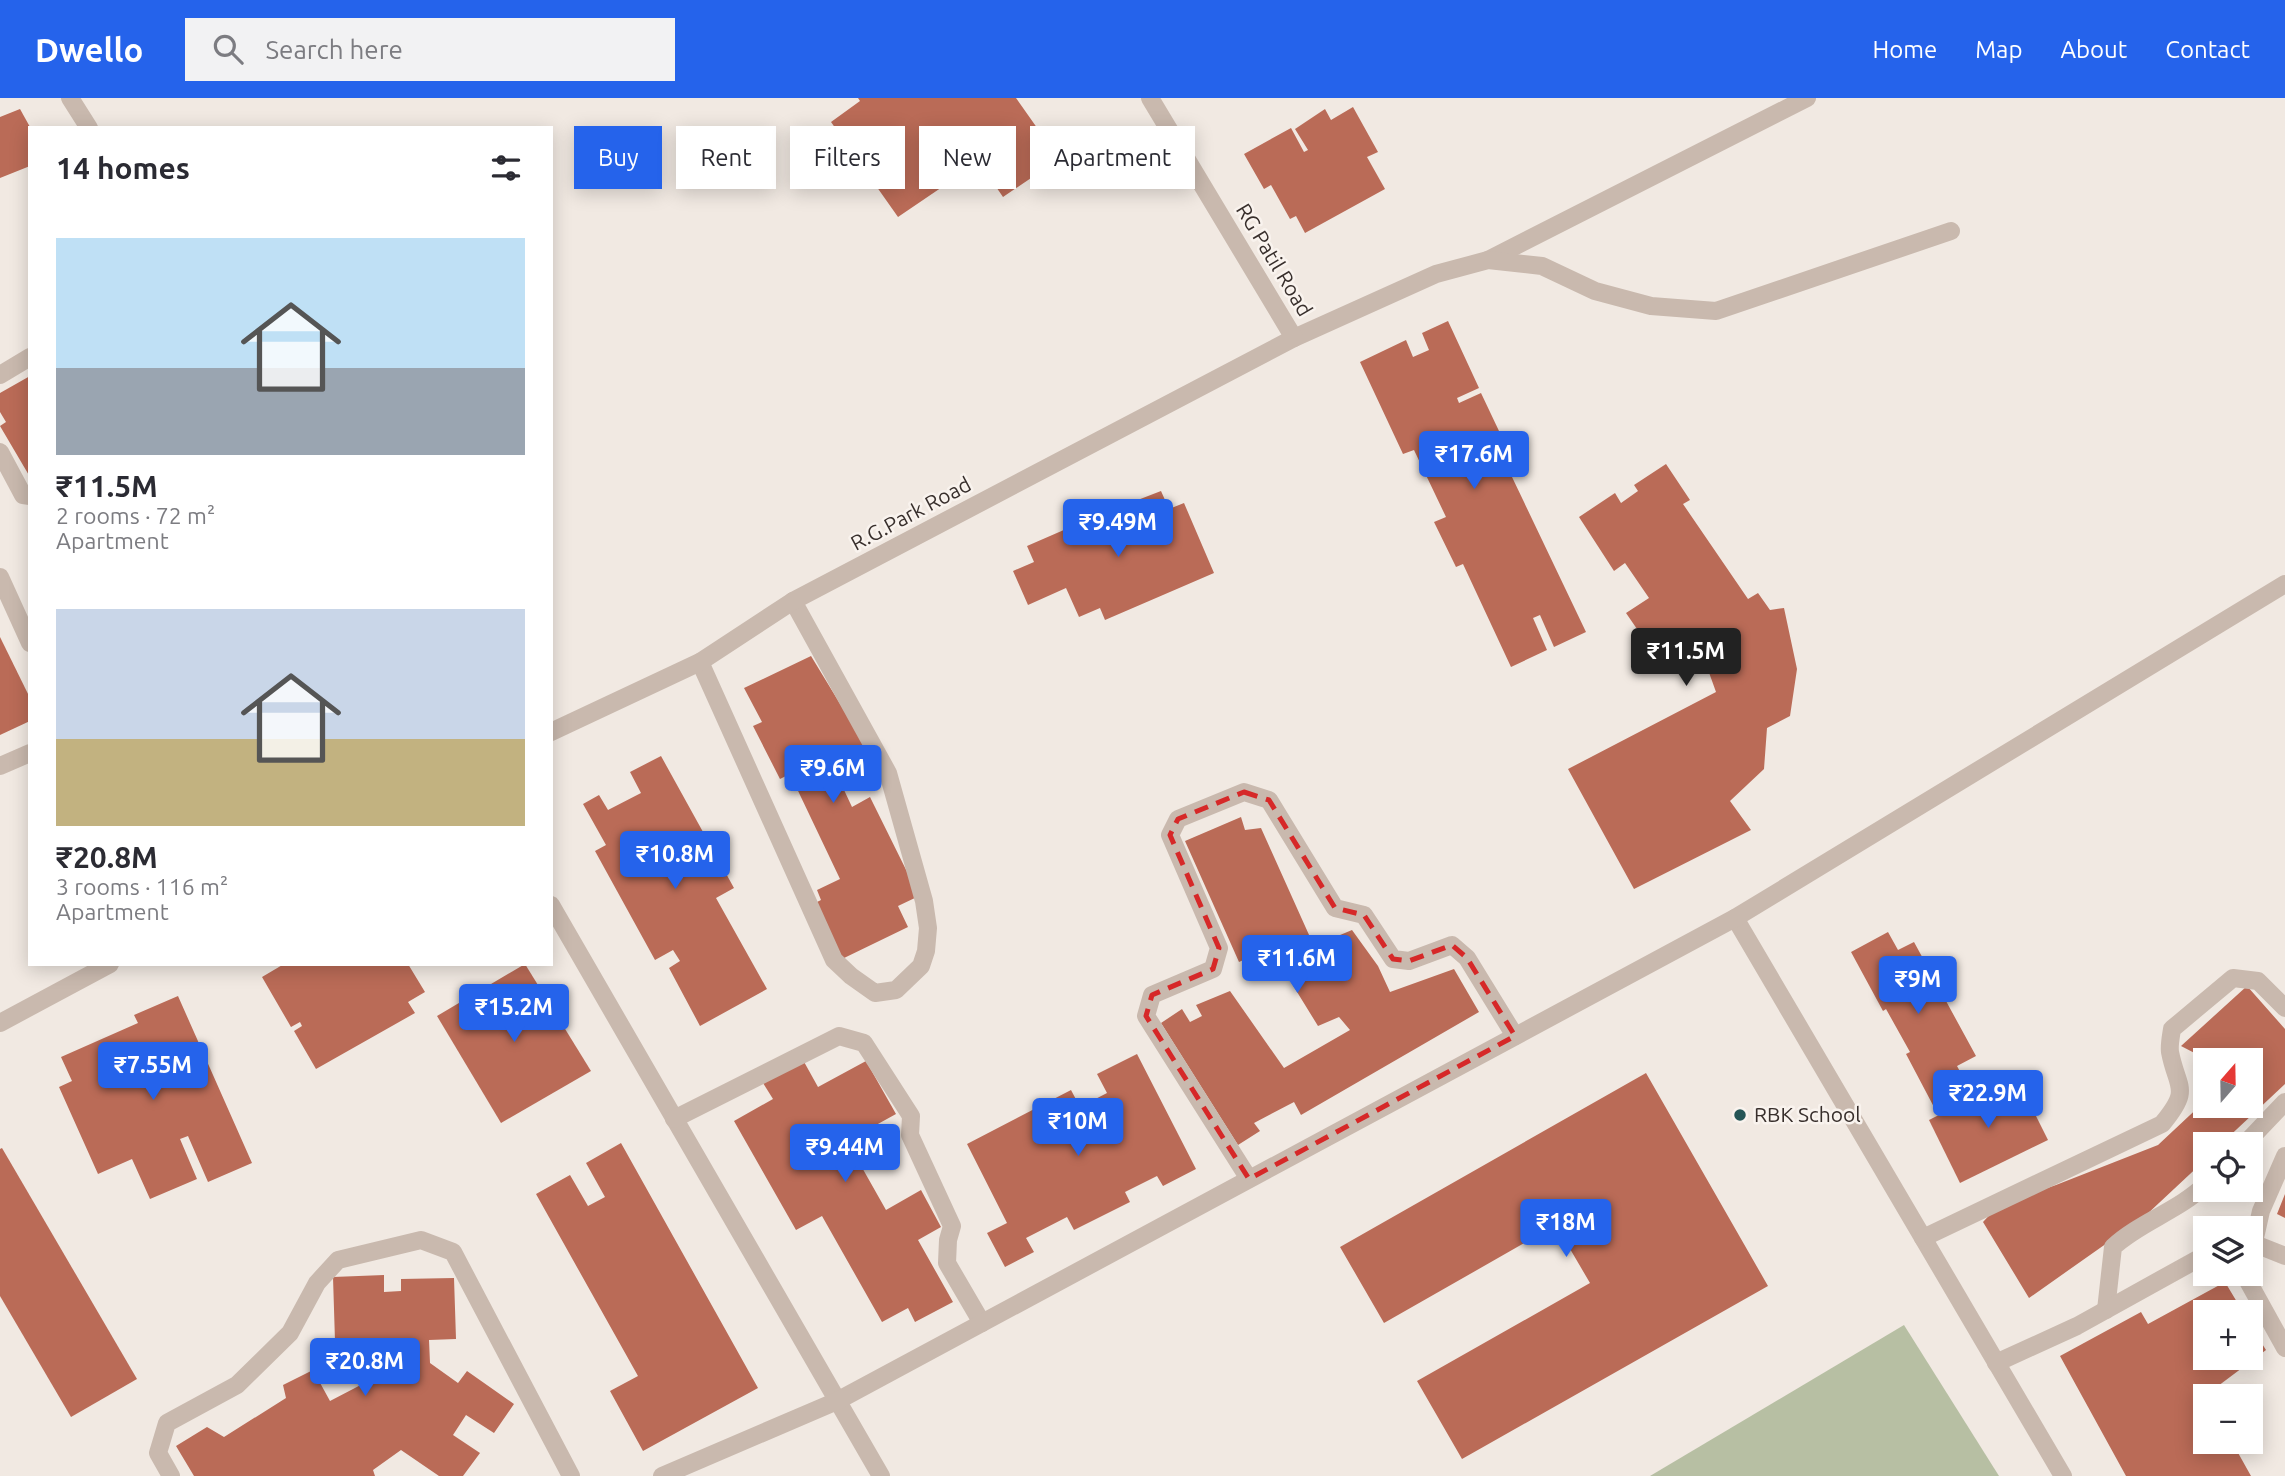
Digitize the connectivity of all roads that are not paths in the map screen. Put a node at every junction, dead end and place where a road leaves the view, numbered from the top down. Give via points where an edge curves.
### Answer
1 (70, 98) edge
2 (1150, 98) edge
3 (1807, 98) edge
4 (88, 126) edge
5 (1951, 231) dead end
6 (1488, 260) junction
7 (1294, 338) junction
8 (28, 358) edge
9 (0, 375) edge
10 (0, 452) edge
11 (28, 496) edge
12 (0, 577) edge
13 (2285, 584) edge
14 (793, 601) junction
15 (28, 639) edge
16 (700, 662) junction
17 (553, 731) edge
18 (28, 754) edge
19 (0, 766) edge
20 (553, 908) edge
21 (1735, 918) junction
22 (106, 966) edge
23 (2285, 1008) edge
24 (0, 1023) edge
25 (1515, 1036) junction
26 (2285, 1102) edge
27 (674, 1119) junction
28 (2256, 1132) edge
29 (2285, 1156) edge
30 (1249, 1179) junction
31 (2193, 1196) edge
32 (2259, 1216) edge
33 (1923, 1238) junction
34 (2263, 1247) edge
35 (2285, 1256) edge
36 (2193, 1262) edge
37 (2251, 1286) edge
38 (2106, 1310) junction
39 (982, 1323) junction
40 (2285, 1348) edge
41 (1996, 1363) junction
42 (838, 1401) junction
43 (171, 1476) edge
44 (571, 1476) edge
45 (662, 1476) edge
46 (881, 1476) edge
47 (2063, 1476) edge

1 - 4 street
2 - 7 street, RG Patil Road
3 - 6 street
5 - 6 street via 1716,311 1651,306 1595,291 1542,266
6 - 7 street, R.G.Park Road via 1437,274
7 - 14 street, R.G.Park Road
8 - 9 street
10 - 11 street via 23,495
12 - 15 street
13 - 21 street
14 - 16 street, R.G.Park Road
14 - 16 street via 888,773 924,901 926,951 921,966 896,990 875,993 834,960
16 - 17 street, R.G.Park Road
18 - 19 street
20 - 27 street
21 - 25 street
21 - 33 street
22 - 24 street
23 - 33 street via 2258,981 2233,978 2172,1029 2170,1050 2182,1087 2175,1109 2162,1124
25 - 30 street
25 - 30 street via 1467,958 1452,945 1409,961 1394,959 1364,915 1335,908 1269,800 1244,792 1178,818 1170,835 1219,948 1213,969 1152,995 1146,1016
26 - 28 street
27 - 39 street via 839,1036 864,1043 911,1116 910,1135 953,1226 947,1263
27 - 42 street
29 - 32 street
30 - 39 street
31 - 38 street via 2113,1247
33 - 41 street
34 - 35 street
36 - 38 street
37 - 40 street
38 - 41 street
39 - 42 street
41 - 47 street
42 - 45 street
42 - 46 street
43 - 44 street via 158,1453 167,1423 237,1385 290,1333 317,1283 338,1260 422,1240 453,1252

